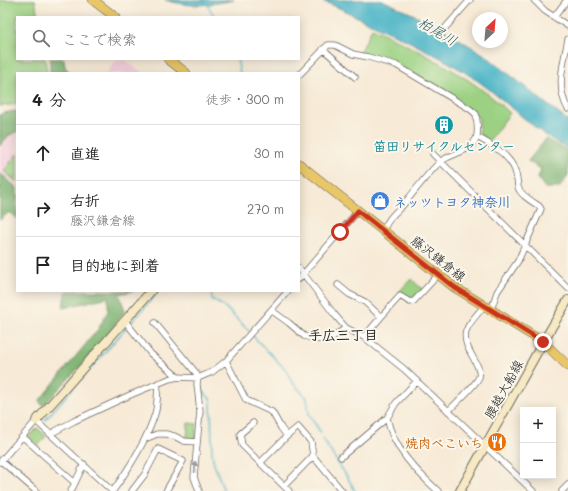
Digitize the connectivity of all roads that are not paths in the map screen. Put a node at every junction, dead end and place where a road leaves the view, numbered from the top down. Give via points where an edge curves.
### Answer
1 (93, 0) edge
2 (534, 0) edge
3 (567, 0) edge
4 (469, 1) edge
5 (114, 16) edge
6 (554, 17) junction
7 (568, 26) edge
8 (446, 27) dead end
9 (568, 39) edge
10 (324, 49) junction
11 (169, 60) edge
12 (185, 72) edge
13 (300, 74) edge
14 (355, 77) dead end
15 (568, 109) edge
16 (477, 137) junction
17 (433, 154) dead end
18 (441, 162) junction
19 (300, 165) edge
20 (358, 211) junction
21 (383, 231) junction
22 (525, 245) junction
23 (300, 269) edge
24 (304, 274) junction
25 (438, 275) junction
26 (300, 278) edge
27 (338, 285) dead end
28 (568, 288) edge
29 (150, 292) edge
30 (287, 292) edge
31 (568, 300) edge
32 (487, 308) junction
33 (271, 310) junction
34 (381, 318) junction
35 (125, 322) junction
36 (155, 323) dead end
37 (346, 328) junction
38 (364, 337) junction
39 (543, 342) junction
40 (226, 361) junction
41 (568, 366) edge
42 (178, 377) junction
43 (198, 378) junction
44 (417, 381) junction
45 (158, 384) junction
46 (448, 411) junction
47 (387, 418) junction
48 (36, 421) junction
49 (253, 423) dead end
50 (50, 434) junction
51 (23, 436) junction
52 (287, 436) junction
53 (145, 439) junction
54 (197, 442) junction
55 (485, 446) junction
56 (313, 456) junction
57 (341, 457) dead end
58 (1, 462) edge
59 (261, 462) junction
60 (84, 464) junction
61 (75, 483) junction
62 (568, 485) edge
63 (285, 489) edge
64 (168, 490) edge
65 (36, 491) edge
66 (71, 491) edge
67 (113, 491) edge
68 (132, 491) edge
69 (198, 491) edge
70 (342, 491) edge
71 (438, 491) edge
72 (460, 491) edge
73 (533, 491) edge
74 (562, 491) edge

1 - 5 main road
2 - 6 street
3 - 6 street
4 - 8 street
6 - 7 street
9 - 15 street via 560,82 560,90
10 - 13 street
10 - 14 street
10 - 16 street via 328,45 335,45 353,54 396,65 476,114
11 - 12 main road
16 - 18 street via 459,153
16 - 22 street via 493,145 512,164 518,188 540,206 541,209
17 - 18 street
18 - 21 street via 391,215
18 - 22 street
19 - 20 main road, 藤沢鎌倉線
20 - 21 main road, 藤沢鎌倉線
20 - 24 street
21 - 25 main road, 藤沢鎌倉線
22 - 28 street
22 - 32 street via 518,261
23 - 24 street
24 - 26 street
24 - 37 street
25 - 32 main road, 藤沢鎌倉線
25 - 34 street via 414,301 410,302 400,296
27 - 34 street via 365,302
29 - 35 main road
30 - 33 street
31 - 39 main road, 腰越大船線
32 - 39 main road, 藤沢鎌倉線
32 - 46 street via 466,332 468,350 480,370 479,378
33 - 37 street via 308,338 328,340
33 - 40 street
34 - 38 street
35 - 42 street via 151,354
35 - 48 main road
36 - 43 street
37 - 38 street
38 - 44 street
39 - 41 main road, 藤沢鎌倉線
39 - 55 main road, 腰越大船線
40 - 43 street
40 - 52 street via 246,400 272,412
42 - 43 street
42 - 45 street
43 - 54 street via 200,411
44 - 46 street
44 - 47 street via 396,403
45 - 50 street
45 - 53 street via 155,413
46 - 55 street
47 - 57 street
47 - 71 street via 389,430 406,458
48 - 50 street
48 - 51 street
49 - 59 street via 240,434 242,445
50 - 60 street
51 - 58 street
51 - 61 street
52 - 56 street via 298,427 311,442
52 - 59 street
53 - 54 street via 157,434 166,434 184,441
53 - 67 street via 131,466
69 -> 54 street via 194,477
55 - 72 main road, 腰越大船線
55 - 73 street
56 - 63 street
56 - 70 street
58 - 65 street
59 - 63 street
60 - 61 street
60 - 67 street
61 - 66 street
62 - 74 street
64 - 68 street via 183,461 158,449 145,474

